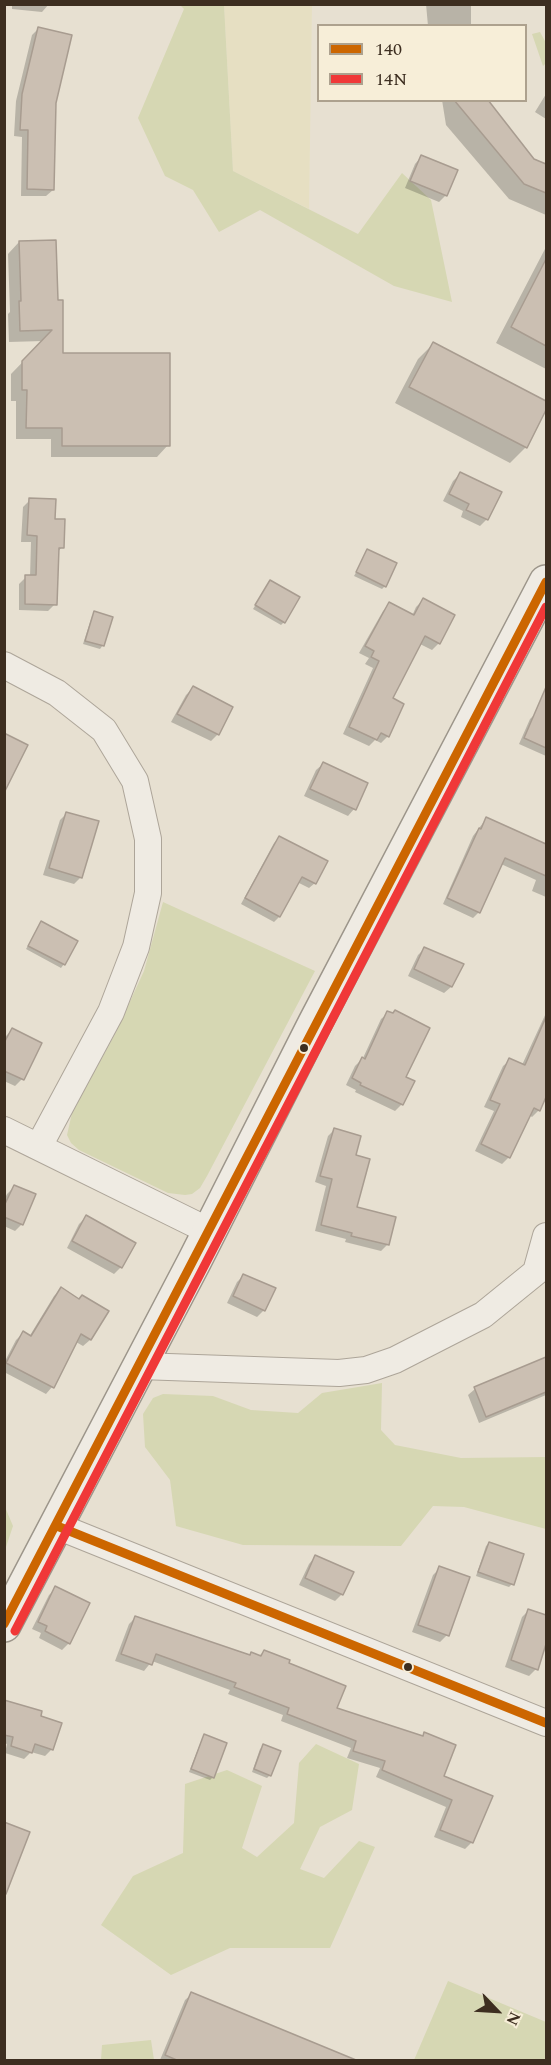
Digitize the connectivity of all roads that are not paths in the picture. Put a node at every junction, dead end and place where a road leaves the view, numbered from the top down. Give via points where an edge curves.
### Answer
1 (546, 582) edge
2 (4, 665) edge
3 (4, 1130) edge
4 (39, 1146) junction
5 (209, 1231) junction
6 (546, 1236) edge
7 (541, 1273) edge
8 (140, 1366) junction
9 (57, 1526) junction
10 (4, 1625) edge
11 (546, 1723) edge

1 - 5 main road
2 - 4 street via 57,693 104,730 135,781 148,840 148,893 136,947 111,1012
3 - 4 street
4 - 5 street
5 - 8 main road
6 - 7 street
7 - 8 street via 483,1315 366,1370 339,1373
8 - 9 main road
9 - 10 main road
9 - 11 street

